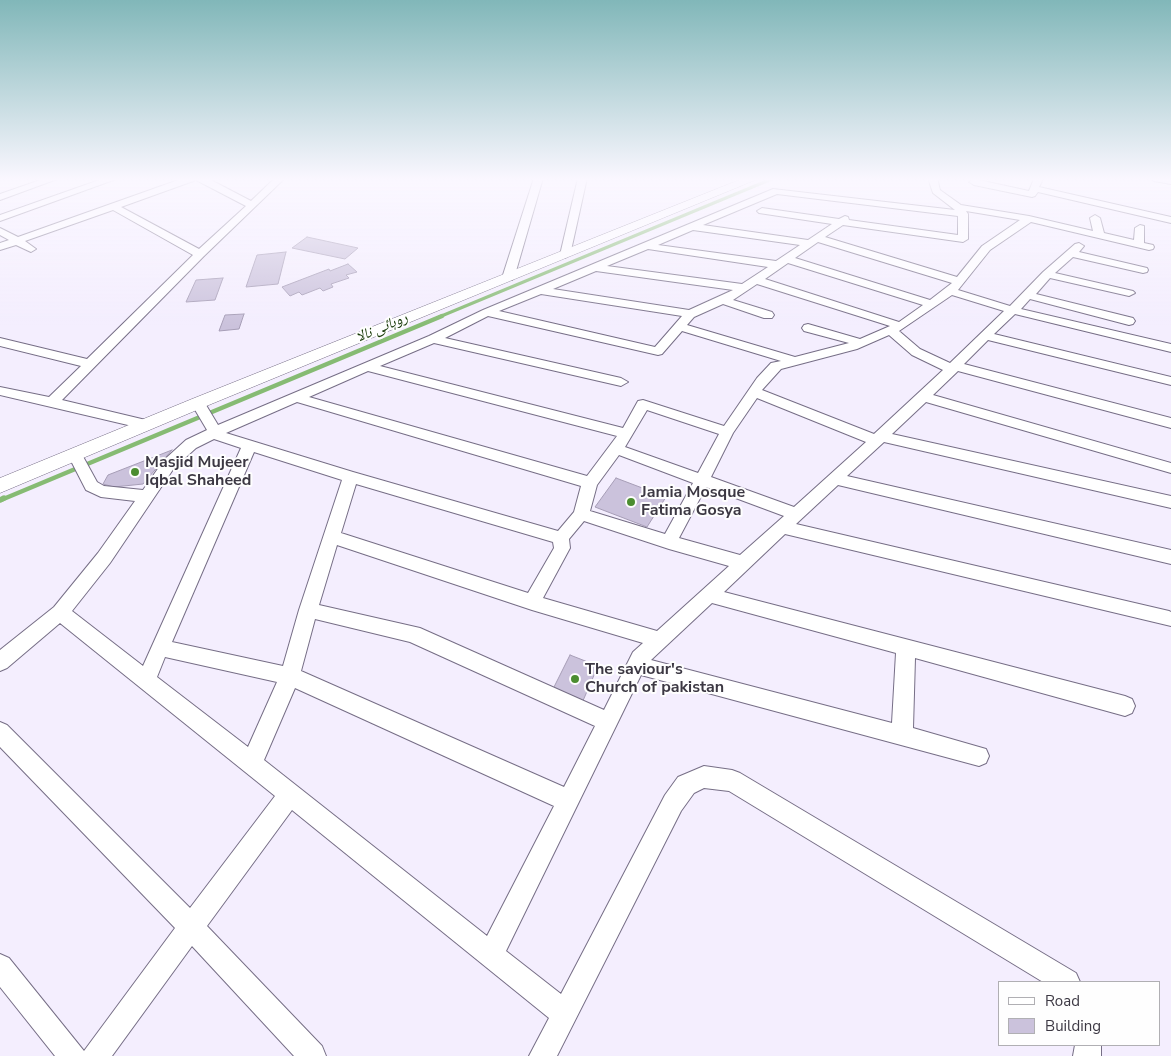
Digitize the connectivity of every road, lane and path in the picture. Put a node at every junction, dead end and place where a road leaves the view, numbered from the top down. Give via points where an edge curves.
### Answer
1 (56, 227) edge
2 (151, 227) edge
3 (230, 227) edge
4 (524, 227) edge
5 (571, 227) edge
6 (633, 227) edge
7 (691, 227) edge
8 (693, 227) edge
9 (832, 227) edge
10 (879, 227) edge
11 (968, 227) edge
12 (1010, 227) edge
13 (1065, 227) edge
14 (1097, 227) edge
15 (1140, 228) dead end
16 (0, 231) edge
17 (1099, 235) junction
18 (17, 241) junction
19 (813, 241) junction
20 (975, 243) junction
21 (647, 246) junction
22 (0, 247) edge
23 (31, 249) dead end
24 (200, 254) junction
25 (565, 255) junction
26 (783, 262) junction
27 (594, 268) junction
28 (1143, 270) dead end
29 (1047, 274) junction
30 (508, 278) junction
31 (757, 280) junction
32 (959, 281) junction
33 (744, 288) junction
34 (540, 291) junction
35 (950, 291) junction
36 (1129, 293) dead end
37 (1028, 295) junction
38 (722, 300) junction
39 (931, 304) junction
40 (1012, 310) junction
41 (487, 312) junction
42 (690, 314) junction
43 (768, 316) dead end
44 (1129, 321) dead end
45 (679, 326) junction
46 (808, 328) dead end
47 (896, 328) junction
48 (986, 336) junction
49 (433, 339) junction
50 (0, 342) edge
51 (862, 342) junction
52 (1171, 348) edge
53 (795, 361) junction
54 (91, 364) junction
55 (366, 367) junction
56 (953, 368) junction
57 (1171, 381) edge
58 (621, 382) dead end
59 (0, 391) edge
60 (754, 392) junction
61 (14, 394) junction
62 (295, 397) junction
63 (923, 397) junction
64 (52, 402) junction
65 (0, 403) edge
66 (198, 404) junction
67 (1171, 423) edge
68 (145, 424) junction
69 (214, 430) junction
70 (727, 432) junction
71 (627, 434) junction
72 (879, 438) junction
73 (250, 444) junction
74 (616, 449) junction
75 (76, 457) junction
76 (1171, 468) edge
77 (351, 477) junction
78 (835, 479) junction
79 (702, 480) junction
80 (590, 482) junction
81 (0, 486) edge
82 (146, 496) junction
83 (1171, 502) edge
84 (580, 514) junction
85 (796, 514) junction
86 (782, 527) junction
87 (332, 537) junction
88 (561, 538) junction
89 (670, 542) junction
90 (1171, 557) edge
91 (743, 563) junction
92 (708, 595) junction
93 (532, 602) junction
94 (308, 610) junction
95 (60, 612) junction
96 (1169, 619) dead end
97 (660, 640) junction
98 (161, 648) junction
99 (906, 648) junction
100 (0, 662) edge
101 (637, 665) junction
102 (290, 676) junction
103 (146, 680) junction
104 (1124, 706) dead end
105 (608, 722) junction
106 (0, 732) edge
107 (902, 736) junction
108 (979, 756) dead end
109 (251, 764) junction
110 (290, 794) junction
111 (569, 800) junction
112 (191, 927) junction
113 (491, 955) junction
114 (0, 967) edge
115 (1065, 981) edge
116 (565, 1014) junction
117 (72, 1056) edge
118 (95, 1056) edge
119 (312, 1056) edge
120 (543, 1056) edge

1 - 18 street
2 - 24 street
3 - 24 street
4 - 30 street
5 - 25 street
6 - 25 street
7 - 21 street
8 - 19 street
9 - 19 street
10 - 20 street
11 - 20 street
12 - 20 street
13 - 17 street
14 - 17 street
15 - 17 street via 1144,246
16 - 18 street
18 - 22 street
18 - 23 street
19 - 26 street
19 - 32 street
20 - 32 street
21 - 26 street
21 - 27 street
24 - 54 street
25 - 30 street
26 - 31 street
26 - 39 street
27 - 33 street
27 - 34 street
28 - 29 street via 1075,249
29 - 36 street
29 - 37 street
30 - 66 street
31 - 33 street
31 - 47 street
32 - 35 street
33 - 38 street
34 - 41 street
34 - 42 street
35 - 39 street
35 - 40 street
37 - 40 street
37 - 44 street
38 - 42 street
38 - 43 street
39 - 47 street
40 - 48 street
40 - 52 street
41 - 45 street via 658,351
41 - 49 street
42 - 45 street
45 - 53 street
46 - 51 street
47 - 51 street
47 - 56 street via 916,352
48 - 56 street
48 - 57 street
49 - 55 street
49 - 58 street
50 - 54 street
51 - 53 street
53 - 60 street via 776,366
54 - 64 street
55 - 62 street
55 - 71 street
56 - 63 street
56 - 67 street
59 - 61 street
60 - 70 street
60 - 72 street
61 - 64 street
61 - 65 street
62 - 69 street
62 - 80 street
63 - 72 street
63 - 76 street
64 - 68 street
66 - 68 street
66 - 69 street
68 - 75 street
69 - 73 street via 220,436
69 - 82 street via 169,464
70 - 71 street via 643,404
70 - 79 street
71 - 74 street
72 - 78 street
72 - 83 street
73 - 77 street
73 - 98 street
74 - 79 street
74 - 80 street
75 - 81 street
75 - 82 street via 91,486 101,491
77 - 87 street
77 - 88 street
78 - 85 street
78 - 90 street
79 - 85 street
79 - 89 street
80 - 84 street
82 - 95 street via 104,558
84 - 88 street
84 - 89 street
85 - 86 street
86 - 91 street
86 - 96 street
87 - 93 street
87 - 94 street
88 - 93 street via 562,548
89 - 91 street
91 - 92 street
92 - 97 street
92 - 99 street
93 - 97 street
94 - 102 street
94 - 105 street via 414,634
95 - 100 street
95 - 103 street
97 - 101 street via 640,658
98 - 102 street
98 - 103 street
99 - 104 street
99 - 107 street
101 - 105 street
101 - 107 street
102 - 109 street
102 - 111 street
103 - 109 street
105 - 111 street
106 - 112 street
107 - 108 street
109 - 110 street
110 - 112 street
110 - 113 street
111 - 113 street
112 - 118 street
112 - 119 street
113 - 116 street
114 - 117 street
115 - 116 street via 732,781 704,778 686,785 673,804
116 - 120 street

